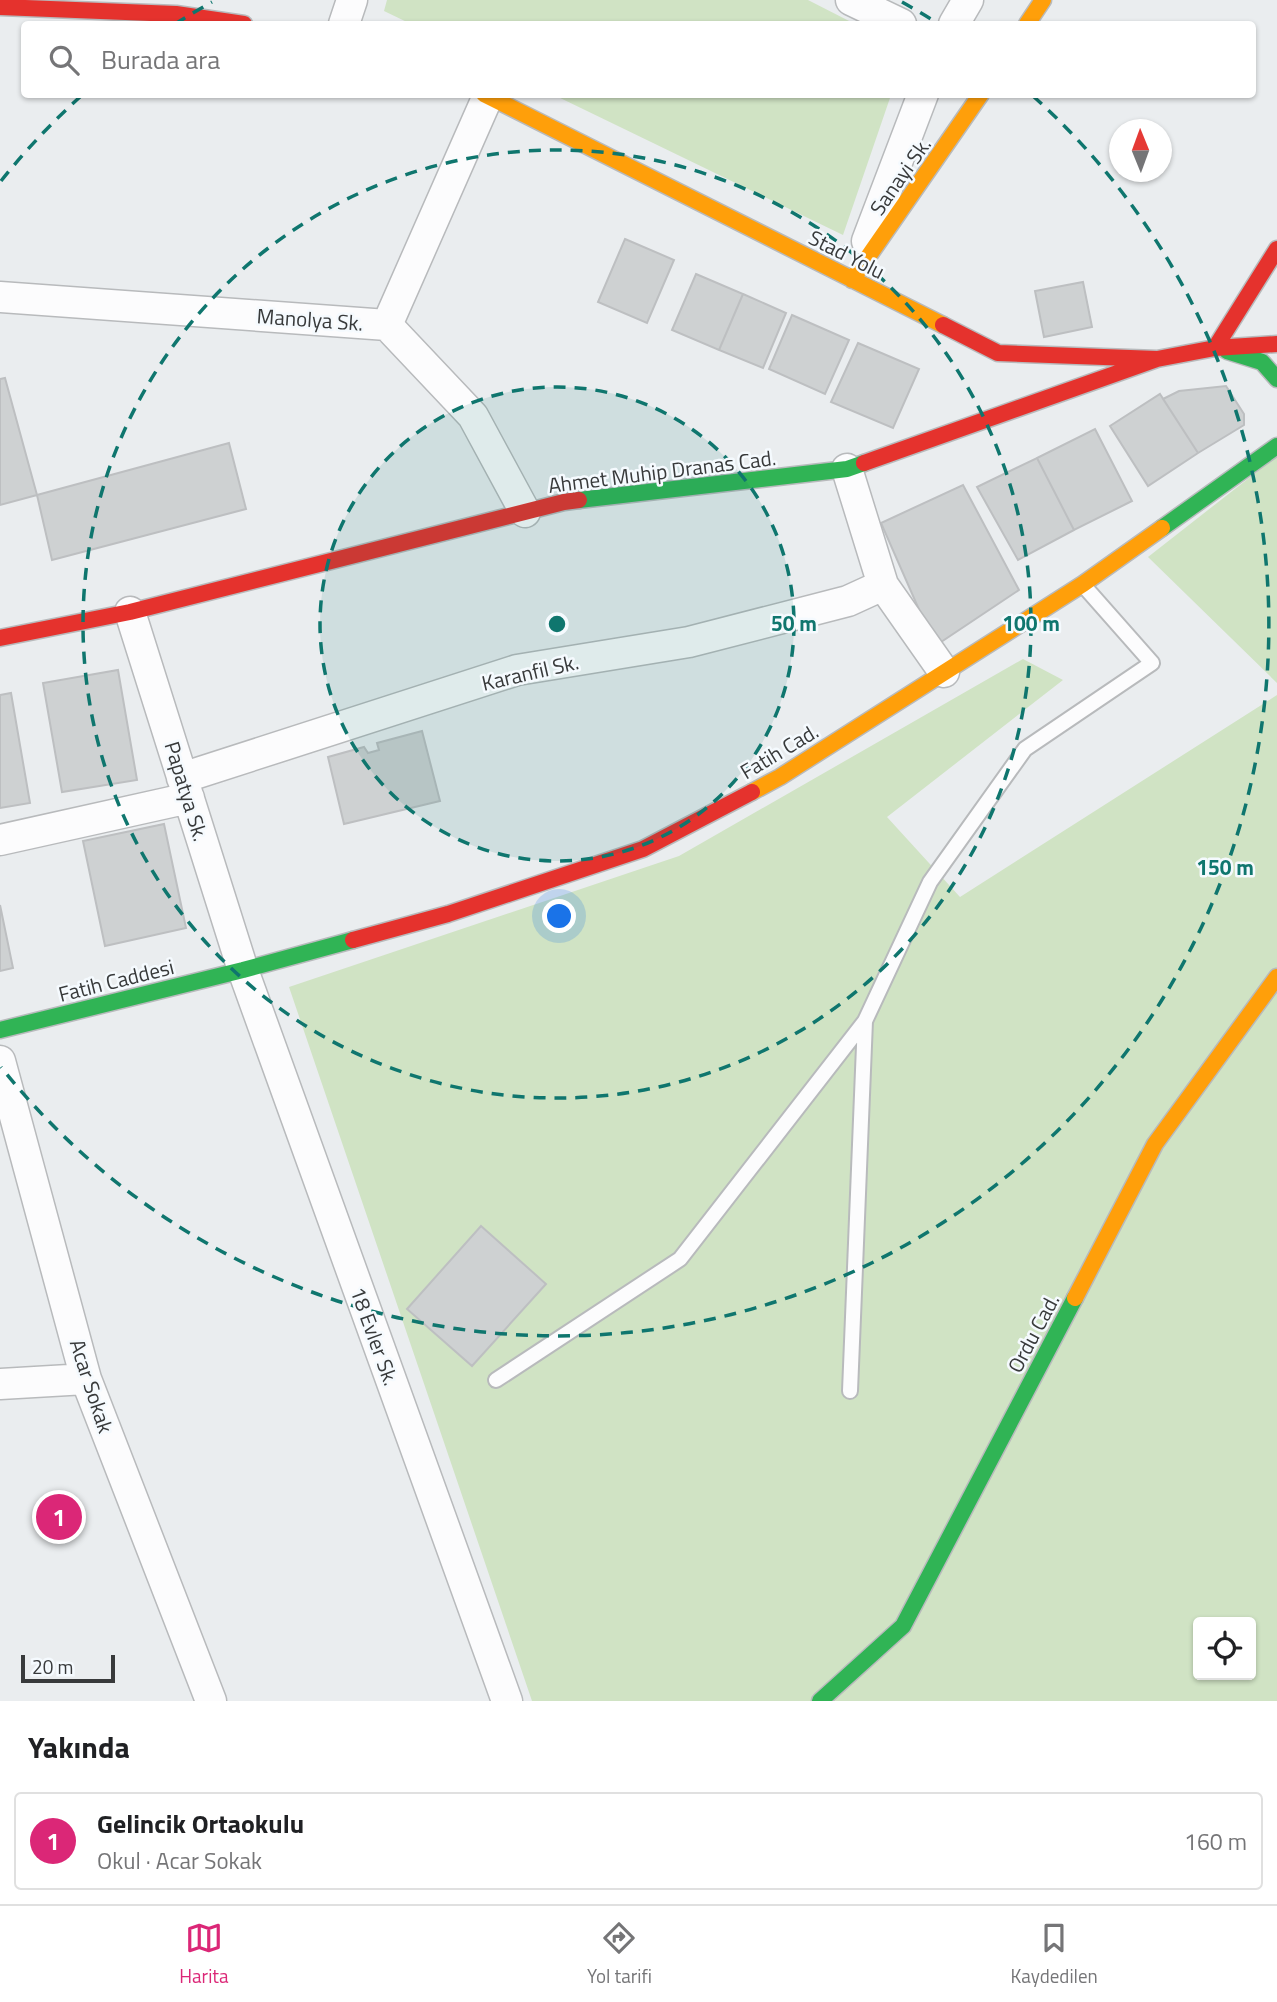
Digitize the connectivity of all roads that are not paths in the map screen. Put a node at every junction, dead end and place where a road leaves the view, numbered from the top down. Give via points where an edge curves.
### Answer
1 (352, 0) edge
2 (851, 0) edge
3 (968, 0) edge
4 (1043, 0) edge
5 (0, 7) edge
6 (224, 21) edge
7 (345, 21) edge
8 (895, 21) edge
9 (956, 21) edge
10 (1029, 21) edge
11 (485, 98) edge
12 (492, 98) edge
13 (921, 98) edge
14 (978, 98) edge
15 (1277, 248) edge
16 (852, 280) junction
17 (0, 297) edge
18 (387, 325) junction
19 (1277, 344) edge
20 (1215, 348) junction
21 (1157, 359) junction
22 (1277, 379) edge
23 (1277, 446) edge
24 (847, 469) junction
25 (525, 512) junction
26 (1083, 583) junction
27 (883, 585) junction
28 (130, 612) junction
29 (0, 638) edge
30 (944, 672) junction
31 (186, 788) junction
32 (0, 840) edge
33 (243, 971) junction
34 (1277, 977) edge
35 (865, 1021) junction
36 (0, 1030) edge
37 (0, 1061) edge
38 (86, 1379) junction
39 (496, 1380) dead end
40 (0, 1384) edge
41 (850, 1391) dead end
42 (211, 1701) edge
43 (507, 1701) edge
44 (820, 1701) edge

1 - 7 street
2 - 8 street
3 - 9 street
4 - 10 main road
5 - 6 main road via 176,14
11 - 18 street
12 - 16 main road, Stad Yolu
13 - 16 street
14 - 16 main road, Sanayi Sk.
15 - 20 main road
16 - 21 main road, Stad Yolu via 998,353
17 - 18 street, Manolya Sk.
18 - 25 street, Manolya Sk. via 472,416
19 - 20 main road, Stad Yolu
20 - 21 main road, Stad Yolu
20 - 22 main road, Stad Yolu via 1254,357
21 - 24 main road, Ahmet Muhip Dranas Cad.
23 - 26 main road, Fatih Cad.
24 - 25 main road, Ahmet Muhip Dranas Cad. via 564,502
24 - 27 street
25 - 28 main road, Ahmet Muhip Dranas Cad.
26 - 30 main road, Fatih Cad.
26 - 35 lane via 1152,663 1025,749 930,882
27 - 30 street
27 - 31 street, Karanfil Sk. via 848,601 689,642 517,670
28 - 29 main road, Ahmet Muhip Dranas Cad.
28 - 31 street, Papatya Sk.
30 - 33 main road, Fatih Cad. via 780,777 643,849 448,914
31 - 32 street, Karanfil Sk.
31 - 33 street, Papatya Sk.
33 - 36 main road, Fatih Caddesi
33 - 43 street, 18 Evler Sk.
34 - 44 main road, Ordu Cad. via 1155,1144 903,1626
35 - 39 lane via 680,1259
35 - 41 lane
37 - 38 street, Acar Sokak
38 - 40 street
38 - 42 street, Acar Sokak

